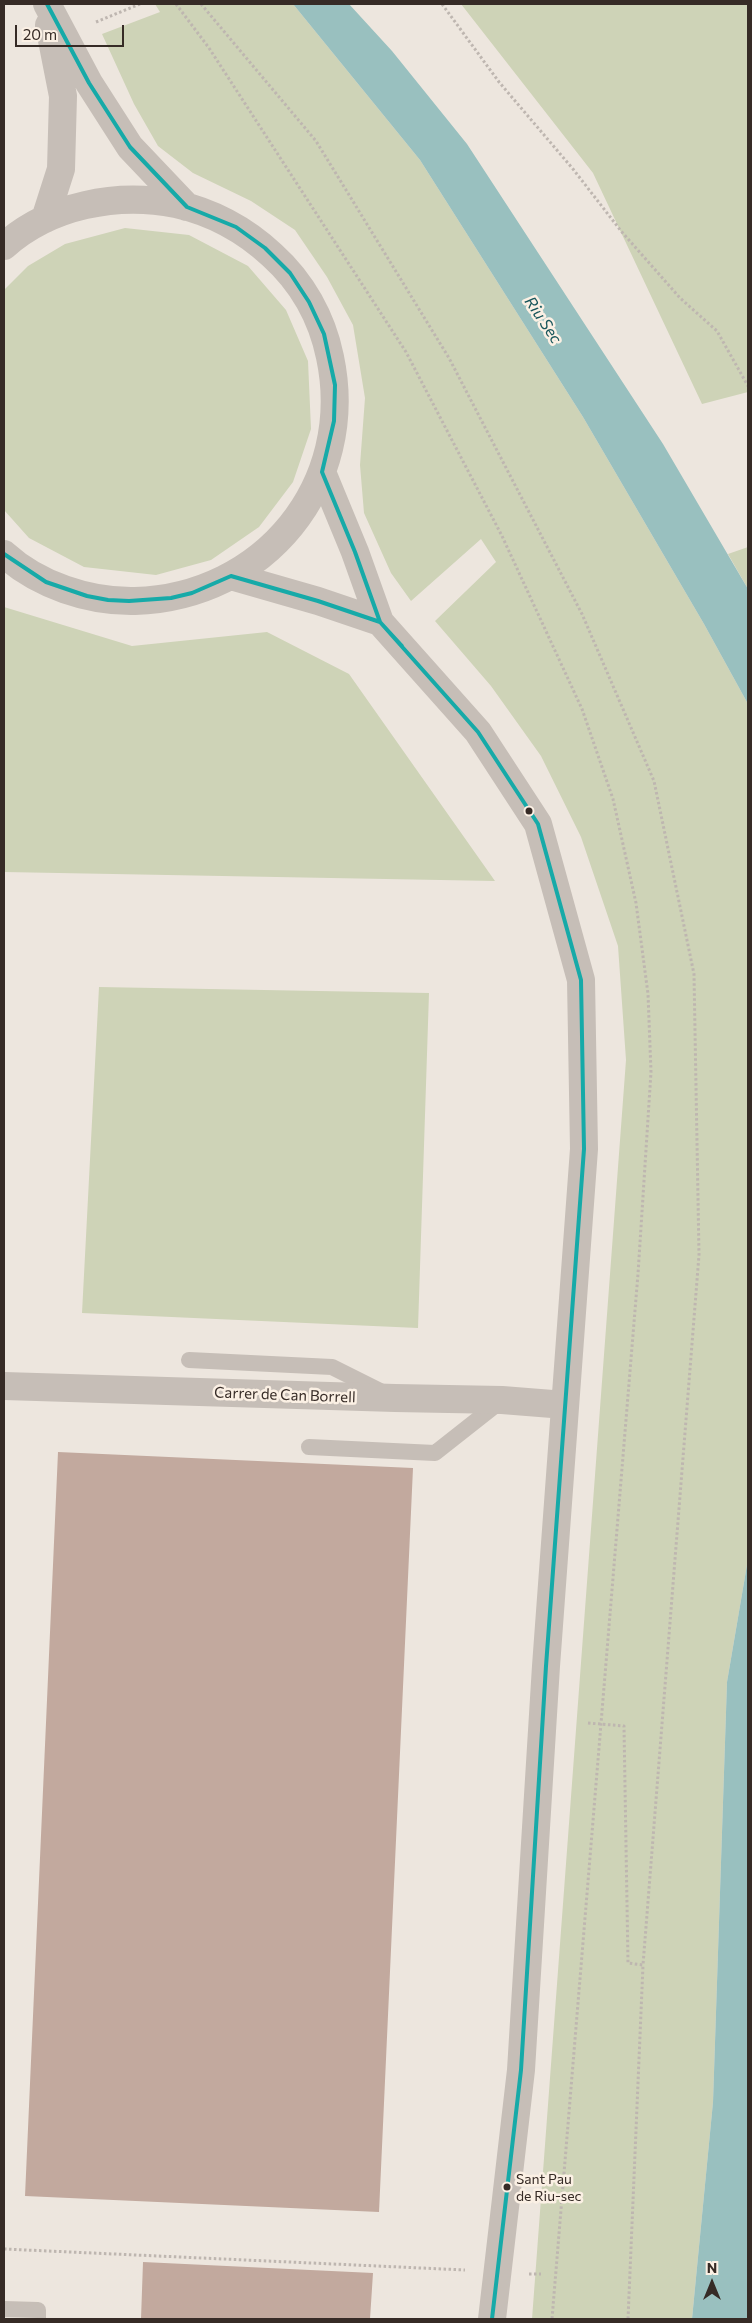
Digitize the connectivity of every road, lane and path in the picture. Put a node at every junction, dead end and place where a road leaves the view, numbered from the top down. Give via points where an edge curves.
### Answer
1 (46, 4) edge
2 (140, 4) edge
3 (442, 4) edge
4 (96, 22) dead end
5 (187, 207) junction
6 (45, 219) junction
7 (4, 246) edge
8 (748, 386) edge
9 (322, 472) junction
10 (4, 554) edge
11 (231, 576) junction
12 (380, 622) junction
13 (189, 1360) dead end
14 (4, 1386) edge
15 (395, 1398) junction
16 (502, 1400) junction
17 (565, 1404) junction
18 (309, 1447) dead end
19 (588, 1723) dead end
20 (601, 1724) junction
21 (4, 2249) edge
22 (498, 2271) junction
23 (541, 2274) dead end
24 (4, 2308) edge
25 (38, 2319) edge
26 (492, 2319) edge
27 (552, 2319) edge
28 (628, 2319) edge

1 - 5 street via 89,83 130,147
1 - 6 street via 63,96 61,169
2 - 4 path
3 - 8 path via 499,82 573,169 621,232 680,298 717,332
5 - 6 street via 139,199 115,200
5 - 9 street via 236,227 265,248 290,273 318,318 329,351 335,385 334,421
6 - 7 street
9 - 11 street via 306,504 286,532 260,557
9 - 12 street
10 - 11 street via 46,582 108,600 171,598
11 - 12 street
12 - 17 street via 478,732 538,824 581,980 584,1149
13 - 15 lane via 332,1367
14 - 15 street, Carrer de Can Borrell
15 - 16 street, Carrer de Can Borrell
16 - 17 street, Carrer de Can Borrell
16 - 18 lane via 435,1453
17 - 22 street via 521,2070
19 - 20 path
20 - 27 path
20 - 28 path via 624,1726 628,1964 643,1965
21 - 22 path
22 - 23 path
22 - 26 street
24 - 25 lane via 38,2310

